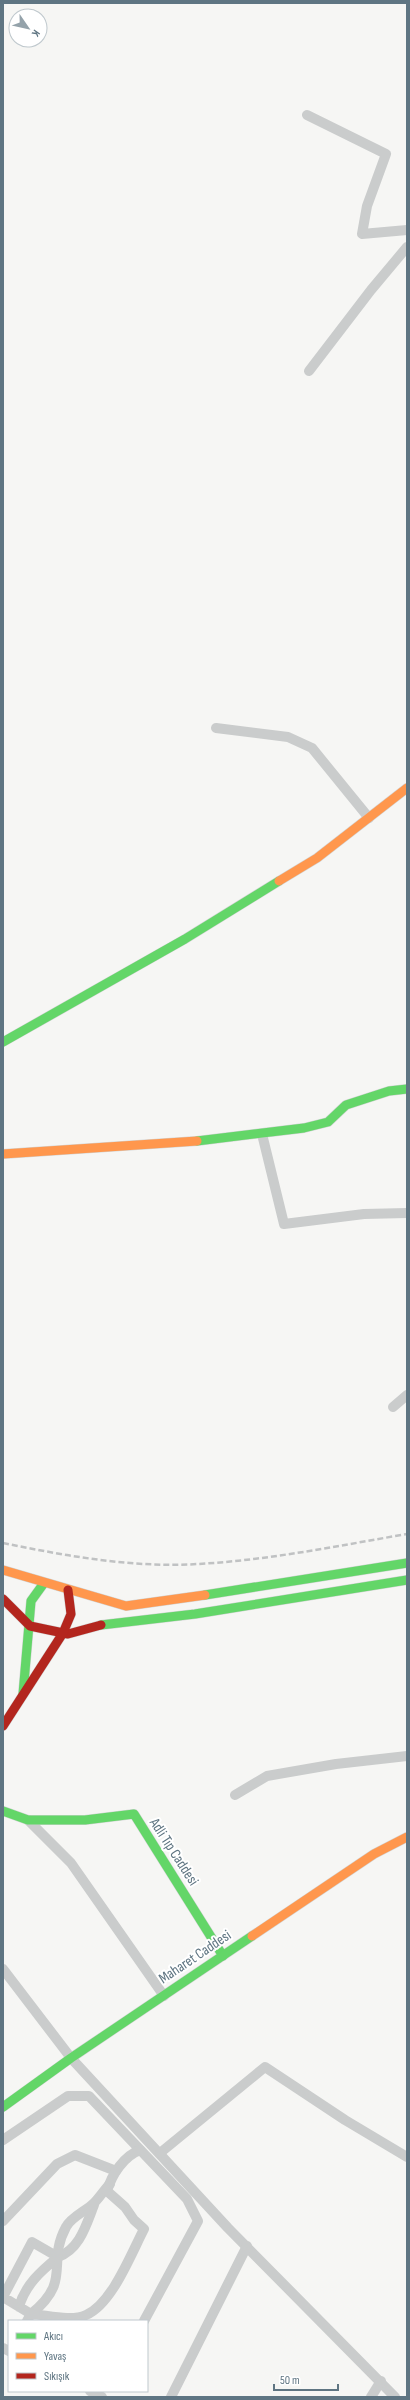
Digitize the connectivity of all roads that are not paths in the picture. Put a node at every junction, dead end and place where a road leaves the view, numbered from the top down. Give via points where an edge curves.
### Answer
1 (307, 115) dead end
2 (407, 230) edge
3 (407, 247) edge
4 (309, 371) dead end
5 (216, 728) dead end
6 (407, 788) edge
7 (369, 818) junction
8 (3, 1042) edge
9 (407, 1089) edge
10 (262, 1134) junction
11 (3, 1154) edge
12 (407, 1213) edge
13 (407, 1395) edge
14 (394, 1407) dead end
15 (407, 1563) edge
16 (3, 1570) edge
17 (407, 1580) edge
18 (44, 1583) junction
19 (68, 1590) junction
20 (3, 1599) edge
21 (30, 1626) junction
22 (63, 1633) junction
23 (23, 1697) junction
24 (3, 1726) edge
25 (407, 1756) edge
26 (234, 1795) dead end
27 (3, 1811) edge
28 (28, 1820) junction
29 (407, 1837) edge
30 (223, 1956) junction
31 (3, 1969) edge
32 (164, 1996) junction
33 (71, 2058) junction
34 (3, 2107) edge
35 (3, 2140) edge
36 (140, 2150) junction
37 (160, 2153) junction
38 (407, 2157) edge
39 (116, 2171) junction
40 (110, 2184) junction
41 (95, 2202) junction
42 (3, 2220) edge
43 (247, 2246) junction
44 (58, 2257) junction
45 (19, 2307) junction
46 (29, 2317) edge
47 (145, 2320) edge
48 (381, 2381) junction
49 (92, 2392) edge
50 (103, 2397) edge
51 (171, 2397) edge
52 (371, 2397) edge
53 (395, 2397) edge

1 - 2 street via 386,154 367,206 362,234
3 - 4 street
5 - 7 street via 288,737 312,748
6 - 7 street
7 - 8 street via 317,858 185,940
9 - 10 street via 389,1091 346,1105 328,1122
10 - 11 street via 110,1148
10 - 12 street via 284,1224 364,1214
13 - 14 street
15 - 19 street via 126,1606
16 - 18 street
17 - 22 street via 195,1614 107,1624
18 - 19 street
18 - 21 street via 31,1601
19 - 22 street via 71,1614
20 - 21 street
21 - 22 street
21 - 23 street
22 - 23 street
23 - 24 street
25 - 26 street via 336,1764 267,1776
27 - 28 street, Adli Tıp Caddesi
28 - 30 street, Adli Tıp Caddesi via 85,1820 134,1814
28 - 32 street via 71,1863
29 - 30 street, Maharet Caddesi via 374,1854
30 - 32 street, Maharet Caddesi
31 - 33 street
32 - 33 street, Maharet Caddesi
33 - 34 street, Maharet Caddesi
33 - 37 street
35 - 36 street via 68,2096 89,2096
36 - 39 street via 131,2153
36 - 47 street via 187,2199 198,2221
37 - 38 street via 265,2067
37 - 43 street
39 - 40 street
39 - 42 street via 75,2155 57,2164
40 - 41 street
40 - 46 street via 107,2191 144,2229 110,2293 100,2306 85,2316
41 - 44 street via 76,2244 68,2254
41 - 44 street via 67,2224 58,2244
43 - 48 street
43 - 51 street
44 - 45 street via 34,2278
44 - 45 street via 32,2242 3,2298
44 - 46 street via 58,2275 52,2293
45 - 46 street
48 - 52 street
48 - 53 street
49 - 50 street

